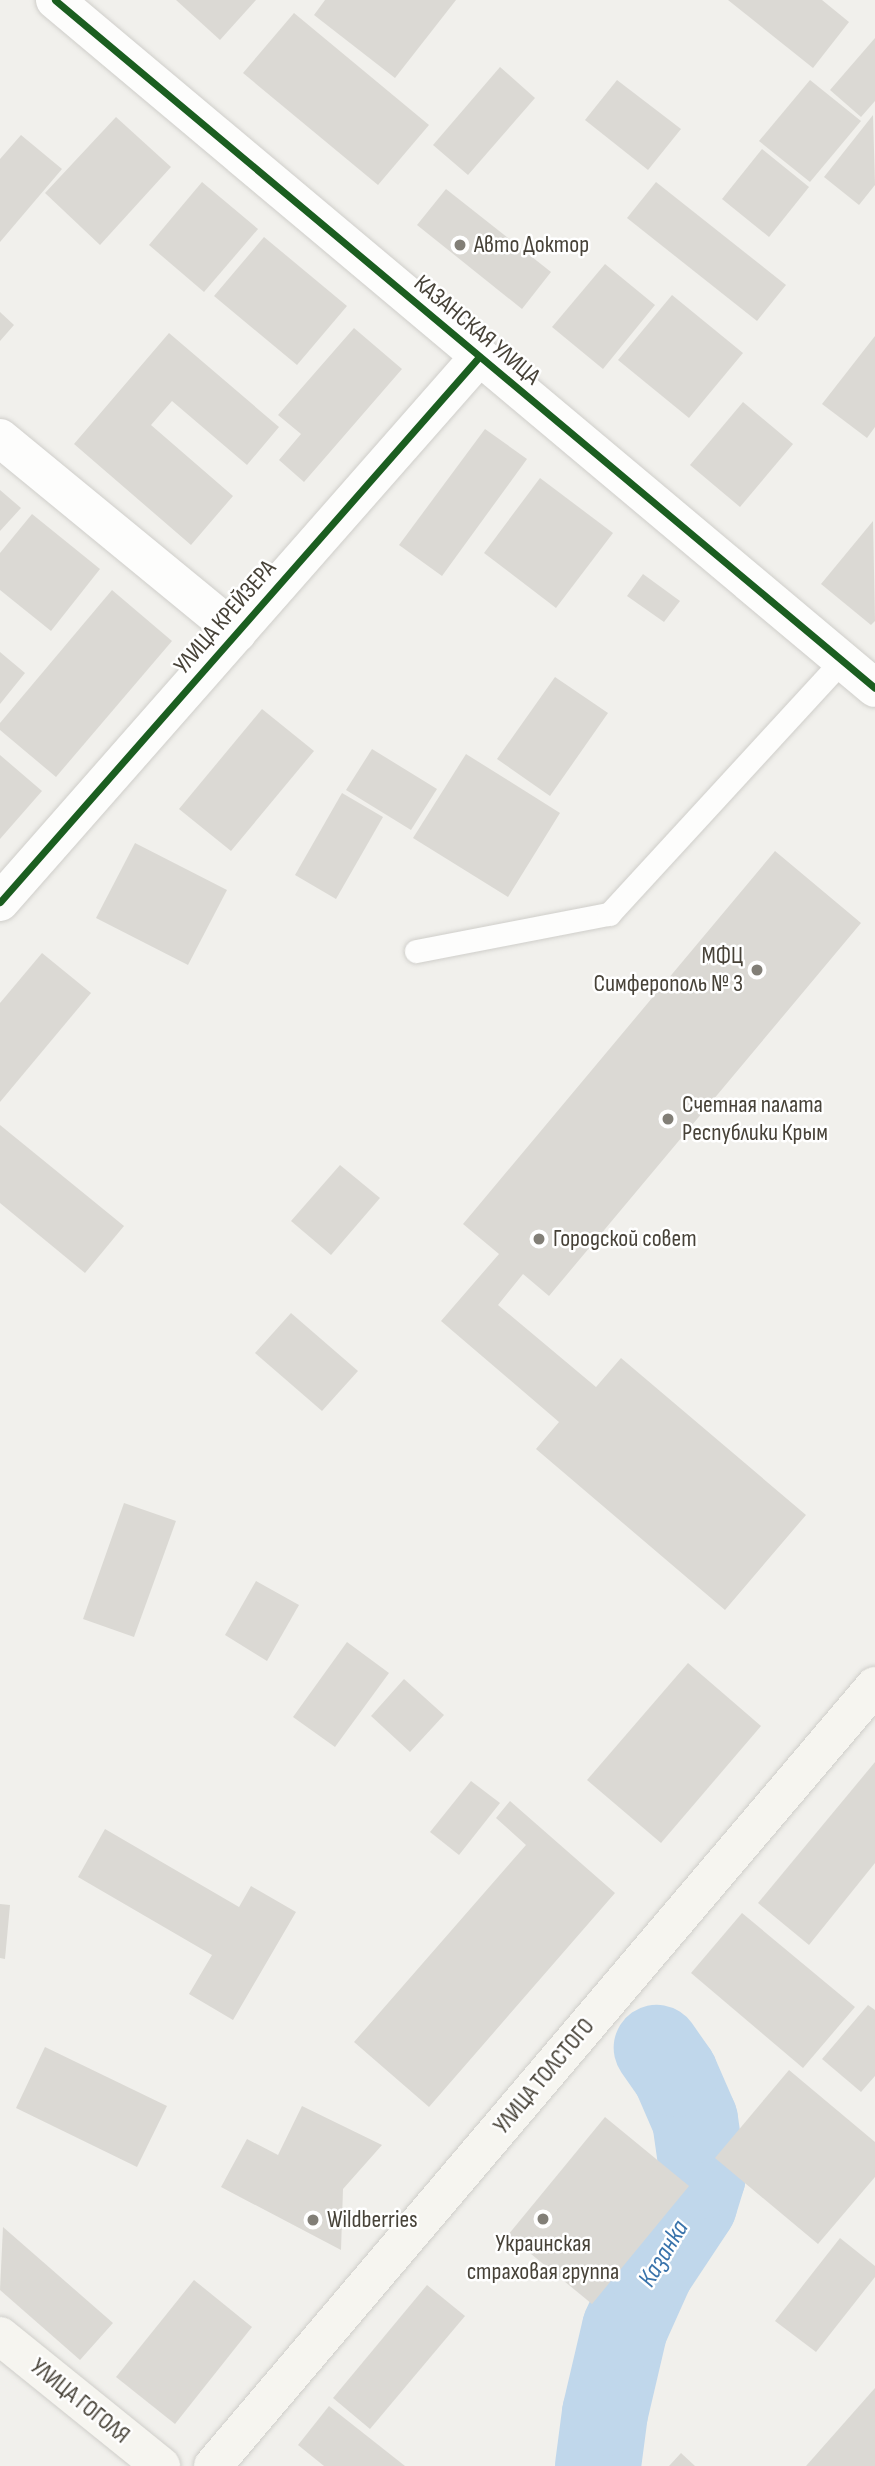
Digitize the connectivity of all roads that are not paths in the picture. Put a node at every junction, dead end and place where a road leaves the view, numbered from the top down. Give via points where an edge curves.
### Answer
1 (55, 0) edge
2 (479, 357) junction
3 (0, 438) edge
4 (237, 632) junction
5 (842, 660) junction
6 (875, 688) edge
7 (0, 901) edge
8 (416, 951) dead end
9 (875, 1686) edge
10 (0, 2336) edge
11 (160, 2466) edge
12 (213, 2466) edge

1 - 2 street, КАЗАНСКАЯ УЛИЦА
2 - 4 street, УЛИЦА КРЕЙЗЕРА
2 - 5 street, КАЗАНСКАЯ УЛИЦА
3 - 4 street
4 - 7 street, УЛИЦА КРЕЙЗЕРА
5 - 6 street, КАЗАНСКАЯ УЛИЦА
5 - 8 lane via 609,914
9 - 12 main road, УЛИЦА ТОЛСТОГО
10 - 11 main road, УЛИЦА ГОГОЛЯ

